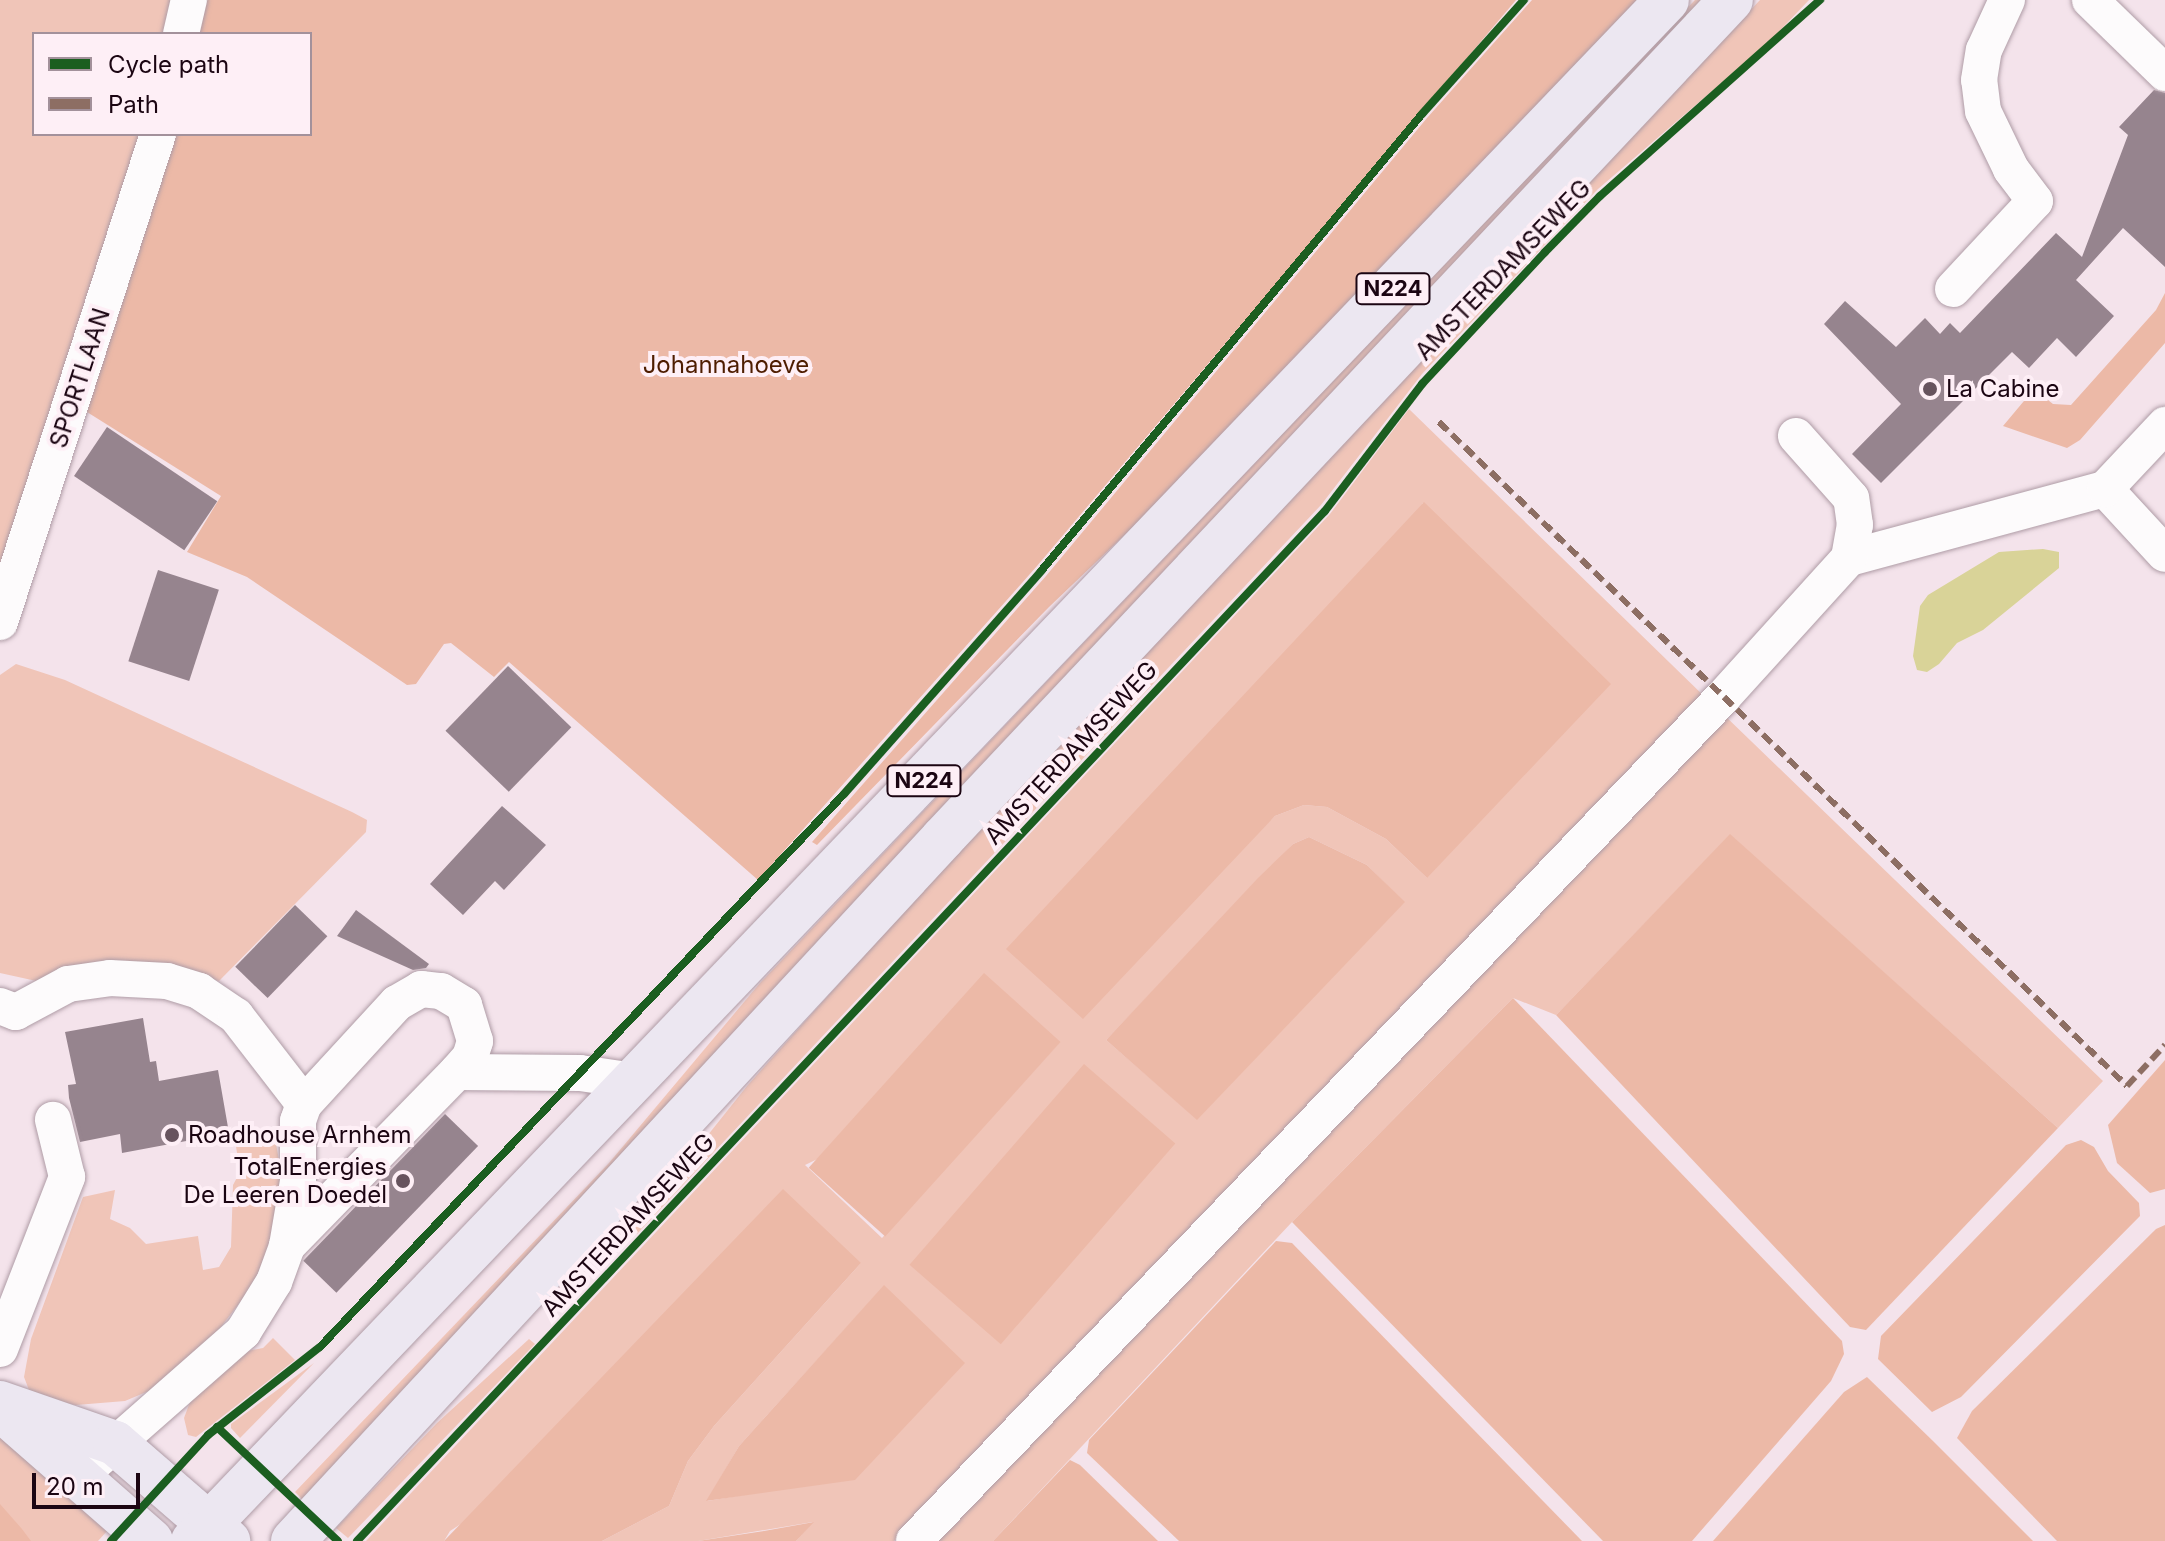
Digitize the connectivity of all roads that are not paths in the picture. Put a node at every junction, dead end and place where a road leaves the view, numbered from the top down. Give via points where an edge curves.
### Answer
1 (189, 0) edge
2 (1667, 0) edge
3 (1731, 0) edge
4 (2007, 0) edge
5 (2090, 0) edge
6 (181, 32) edge
7 (2165, 73) edge
8 (157, 136) edge
9 (1953, 289) dead end
10 (2165, 425) edge
11 (1796, 436) dead end
12 (2105, 489) junction
13 (2165, 554) edge
14 (1849, 558) junction
15 (0, 622) edge
16 (0, 1006) edge
17 (457, 1072) junction
18 (634, 1081) junction
19 (304, 1104) junction
20 (53, 1120) dead end
21 (287, 1246) junction
22 (0, 1349) edge
23 (0, 1406) edge
24 (115, 1443) junction
25 (78, 1477) junction
26 (210, 1535) edge
27 (151, 1541) edge
28 (293, 1541) edge
29 (914, 1541) edge

1 - 6 street
2 - 18 main road, N224
3 - 28 main road, AMSTERDAMSEWEG / N224 via 943,838
4 - 9 street via 1984,50 1979,80 1983,111 2011,169 2035,201
5 - 7 street
8 - 15 street, SPORTLAAN
10 - 12 street
11 - 14 street via 1851,498 1855,525
12 - 13 street
12 - 14 street
14 - 29 street via 1712,708
16 - 19 street via 16,1012 68,984 110,978 167,981 199,991 236,1016
17 - 18 street via 580,1073
17 - 19 street via 470,1057 473,1024 452,996 421,989 397,1003
17 - 21 street
18 - 26 main road, N224
19 - 21 street
20 - 22 street via 67,1177
21 - 24 street via 274,1282 243,1332
23 - 24 main road
23 - 25 main road
24 - 25 street
24 - 26 main road
25 - 27 main road

